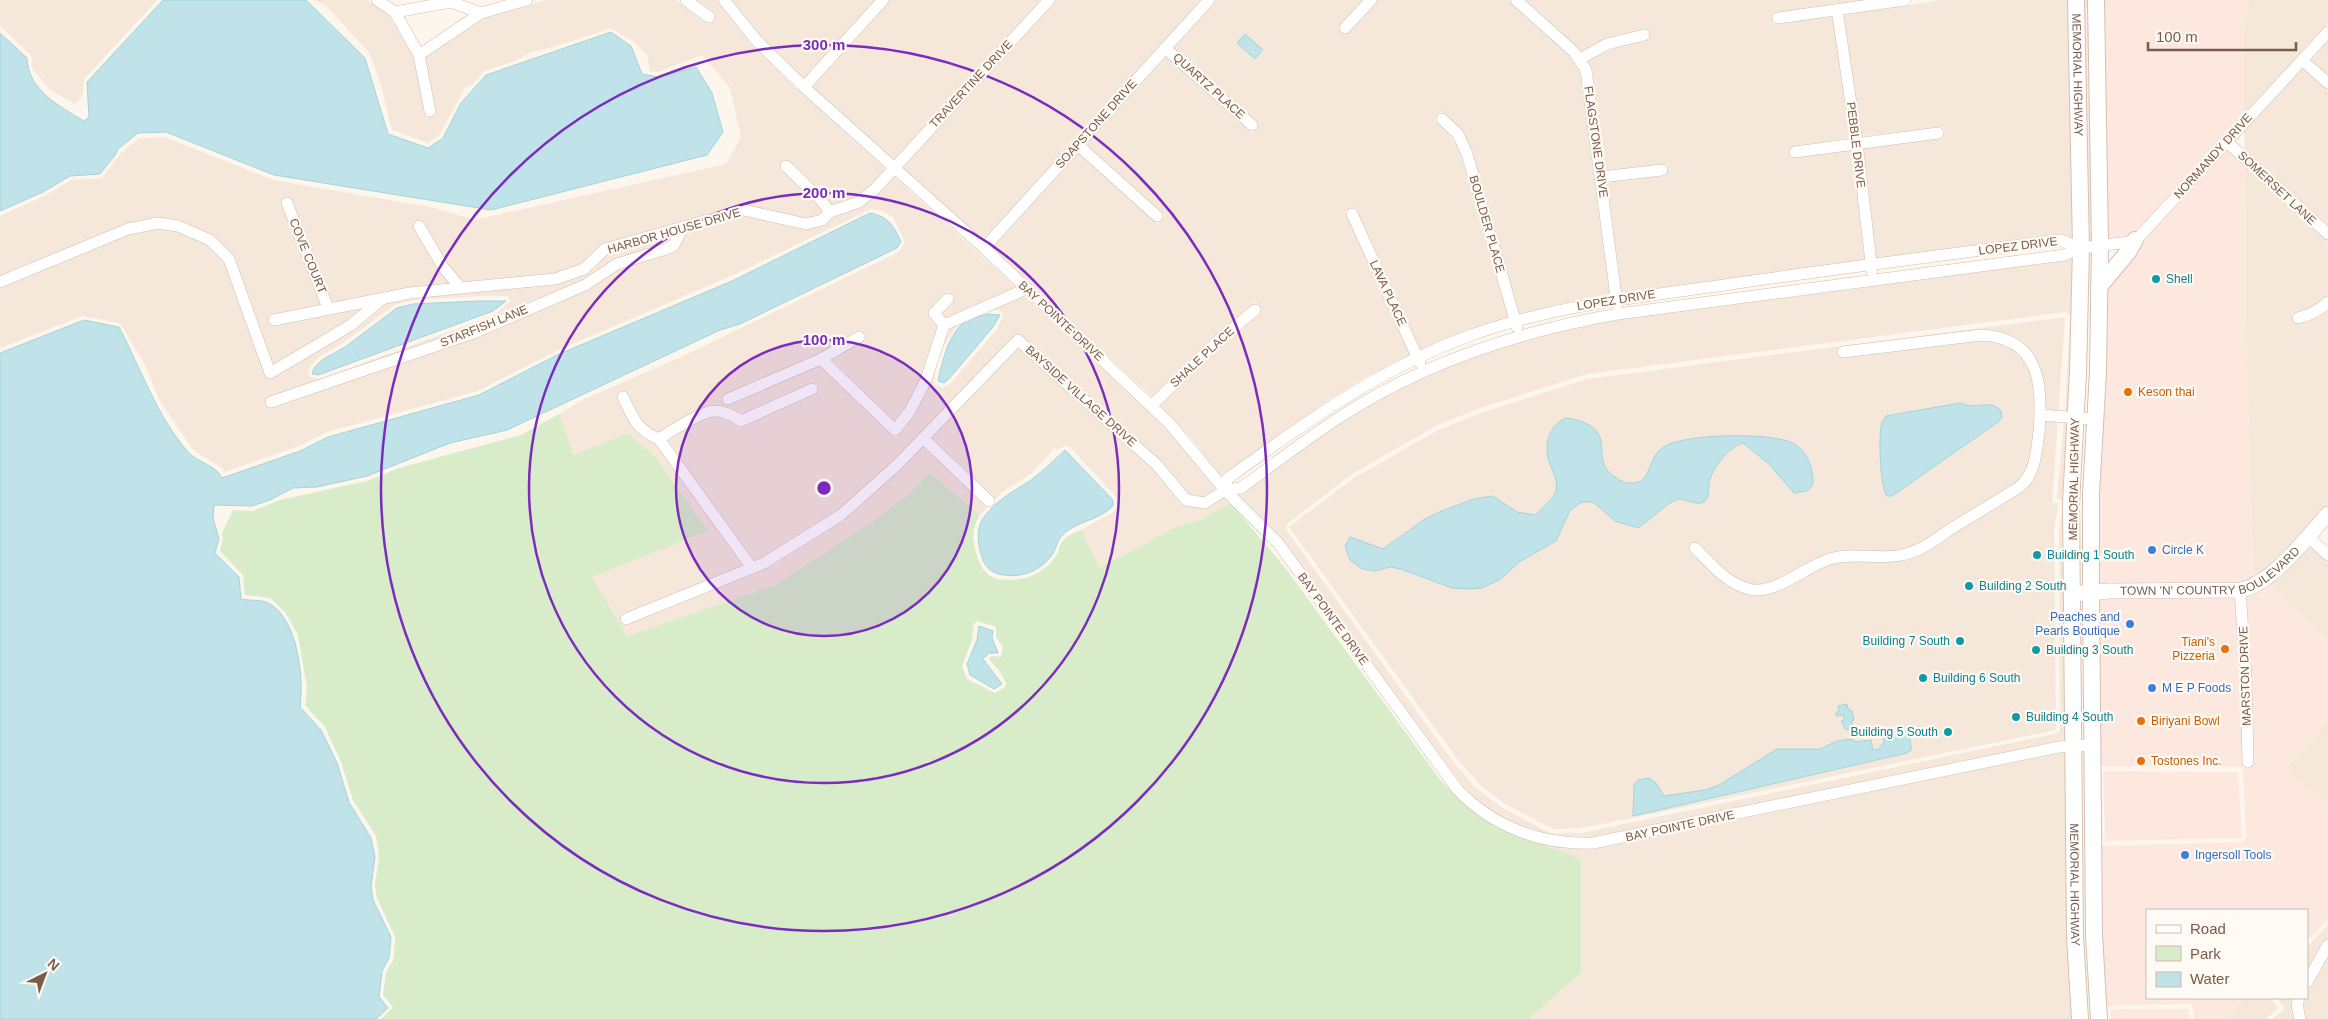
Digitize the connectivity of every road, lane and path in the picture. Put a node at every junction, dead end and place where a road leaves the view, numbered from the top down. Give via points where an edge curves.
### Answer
1 (377, 0) edge
2 (527, 0) edge
3 (686, 0) edge
4 (724, 0) edge
5 (883, 0) edge
6 (1049, 0) edge
7 (1208, 0) edge
8 (1371, 0) edge
9 (1516, 0) edge
10 (1905, 0) edge
11 (2076, 0) edge
12 (2096, 0) edge
13 (1837, 10) junction
14 (394, 12) junction
15 (481, 13) junction
16 (709, 17) dead end
17 (1778, 18) dead end
18 (1345, 28) dead end
19 (2328, 32) edge
20 (1644, 35) dead end
21 (1165, 48) junction
22 (419, 55) junction
23 (1580, 59) junction
24 (2302, 60) junction
25 (2328, 84) edge
26 (804, 87) junction
27 (430, 111) dead end
28 (1442, 119) dead end
29 (1252, 125) dead end
30 (1938, 133) dead end
31 (2226, 141) junction
32 (1857, 143) junction
33 (1078, 145) junction
34 (1795, 152) dead end
35 (786, 166) dead end
36 (894, 168) junction
37 (1662, 170) dead end
38 (1601, 177) junction
39 (287, 203) dead end
40 (830, 212) junction
41 (1352, 214) dead end
42 (1157, 216) dead end
43 (419, 226) dead end
44 (682, 229) junction
45 (2328, 234) edge
46 (2136, 240) junction
47 (2100, 244) junction
48 (984, 248) junction
49 (2081, 248) junction
50 (1871, 265) junction
51 (1873, 280) junction
52 (0, 282) edge
53 (460, 287) junction
54 (2099, 287) junction
55 (1026, 289) junction
56 (384, 297) junction
57 (948, 299) dead end
58 (1616, 299) junction
59 (2328, 302) edge
60 (328, 308) junction
61 (1255, 310) dead end
62 (1618, 314) junction
63 (2298, 318) dead end
64 (274, 320) dead end
65 (1515, 321) junction
66 (944, 325) junction
67 (1520, 336) junction
68 (859, 337) dead end
69 (1843, 352) dead end
70 (821, 358) junction
71 (1417, 358) junction
72 (1424, 371) junction
73 (812, 389) dead end
74 (623, 397) dead end
75 (728, 399) dead end
76 (271, 402) dead end
77 (1152, 405) junction
78 (2040, 415) junction
79 (2075, 418) junction
80 (2094, 419) junction
81 (923, 438) junction
82 (659, 439) junction
83 (1225, 490) junction
84 (989, 502) dead end
85 (2328, 514) edge
86 (2307, 536) junction
87 (1695, 548) dead end
88 (2328, 555) edge
89 (752, 568) junction
90 (2240, 590) junction
91 (2091, 592) junction
92 (2072, 594) junction
93 (626, 619) dead end
94 (2073, 745) junction
95 (2092, 745) junction
96 (2248, 762) dead end
97 (2093, 881) junction
98 (2074, 882) junction
99 (2328, 945) edge
100 (2308, 980) edge
101 (2299, 999) edge
102 (2080, 1019) edge
103 (2099, 1019) edge
104 (2300, 1019) edge

1 - 14 street
2 - 15 street
3 - 16 street
4 - 26 street, BAY POINTE DRIVE via 757,41
5 - 26 street
6 - 36 street, TRAVERTINE DRIVE
7 - 21 street, SOAPSTONE DRIVE
8 - 18 street
9 - 23 street, FLAGSTONE DRIVE
10 - 13 street
11 - 49 main road, MEMORIAL HIGHWAY
12 - 47 main road, MEMORIAL HIGHWAY
13 - 17 street
13 - 32 street, PEBBLE DRIVE
14 - 15 street via 451,2
14 - 22 street
15 - 22 street
19 - 24 street, NORMANDY DRIVE
20 - 23 street via 1607,44
21 - 29 street, QUARTZ PLACE
21 - 33 street, SOAPSTONE DRIVE
22 - 27 street
23 - 38 street, FLAGSTONE DRIVE via 1588,76
24 - 25 street
24 - 31 street, NORMANDY DRIVE
26 - 36 street, BAY POINTE DRIVE
28 - 65 street, BOULDER PLACE via 1458,134 1467,154
30 - 32 street
31 - 45 street, SOMERSET LANE
31 - 46 street, NORMANDY DRIVE
32 - 34 street
32 - 50 street, PEBBLE DRIVE
33 - 42 street
33 - 48 street, SOAPSTONE DRIVE
35 - 40 street
36 - 40 street, HARBOR HOUSE DRIVE via 859,202
36 - 48 street, BAY POINTE DRIVE
37 - 38 street
38 - 58 street, FLAGSTONE DRIVE
39 - 60 street, COVE COURT
40 - 44 street, HARBOR HOUSE DRIVE via 822,220 806,224 744,210
41 - 71 street, LAVA PLACE
43 - 53 street via 442,267
44 - 53 street, HARBOR HOUSE DRIVE via 605,249 584,268 555,279
44 - 76 street, STARFISH LANE via 674,245 666,249 617,264 585,285 476,332
46 - 47 street
46 - 54 main road
47 - 49 street
47 - 54 main road, MEMORIAL HIGHWAY
48 - 55 street, BAY POINTE DRIVE
49 - 50 street, LOPEZ DRIVE via 2060,240
49 - 51 street, LOPEZ DRIVE via 2064,255
49 - 79 main road, MEMORIAL HIGHWAY
50 - 51 street, PEBBLE DRIVE
50 - 58 street, LOPEZ DRIVE
51 - 62 street, LOPEZ DRIVE
52 - 56 street via 128,229 158,223 178,226 210,240 229,259 270,373 350,325
53 - 56 street, HARBOR HOUSE DRIVE
54 - 80 main road, MEMORIAL HIGHWAY
55 - 66 street
55 - 77 street, BAY POINTE DRIVE
56 - 60 street, HARBOR HOUSE DRIVE
57 - 66 street via 934,313
58 - 62 street, FLAGSTONE DRIVE
58 - 65 street, LOPEZ DRIVE
59 - 63 street via 2322,309
60 - 64 street, HARBOR HOUSE DRIVE
61 - 77 street, SHALE PLACE
62 - 67 street, LOPEZ DRIVE
65 - 67 street, BOULDER PLACE
65 - 71 street, LOPEZ DRIVE
66 - 70 street via 926,380 910,412 895,430
67 - 72 street, LOPEZ DRIVE
68 - 70 street
69 - 78 street via 1981,335 1999,336 2026,353 2036,370 2040,386
70 - 75 street
71 - 72 street, LAVA PLACE
71 - 83 street, LOPEZ DRIVE via 1315,415 1227,479
72 - 83 street, LOPEZ DRIVE via 1340,416 1241,488
73 - 82 street via 741,421 712,410
74 - 82 street via 634,422 645,433
77 - 83 street, BAY POINTE DRIVE
78 - 79 street
78 - 87 street via 2035,462 2024,482 1911,553 1831,558 1778,585 1755,590 1726,578
79 - 80 street
79 - 92 main road, MEMORIAL HIGHWAY via 2071,503
80 - 91 main road, MEMORIAL HIGHWAY via 2090,494
81 - 83 street, BAYSIDE VILLAGE DRIVE via 1018,340 1158,465 1186,500 1205,502
81 - 84 street
81 - 89 street, BAYSIDE VILLAGE DRIVE via 841,515
82 - 89 street
83 - 94 street, BAY POINTE DRIVE via 1278,543 1457,789 1489,816 1527,834 1574,844 1611,840
85 - 86 street, TOWN 'N' COUNTRY BOULEVARD
86 - 88 street
86 - 90 street, TOWN 'N' COUNTRY BOULEVARD via 2266,580
89 - 93 street, BAYSIDE VILLAGE DRIVE
90 - 91 street, TOWN 'N' COUNTRY BOULEVARD
90 - 96 street, MARSTON DRIVE
91 - 92 street, TOWN 'N' COUNTRY BOULEVARD
91 - 95 main road, MEMORIAL HIGHWAY
92 - 94 main road, MEMORIAL HIGHWAY
94 - 95 street, BAY POINTE DRIVE
94 - 98 main road, MEMORIAL HIGHWAY
95 - 97 main road, MEMORIAL HIGHWAY
97 - 98 main road
97 - 103 main road, MEMORIAL HIGHWAY
98 - 102 main road, MEMORIAL HIGHWAY
99 - 100 street
101 - 104 street

